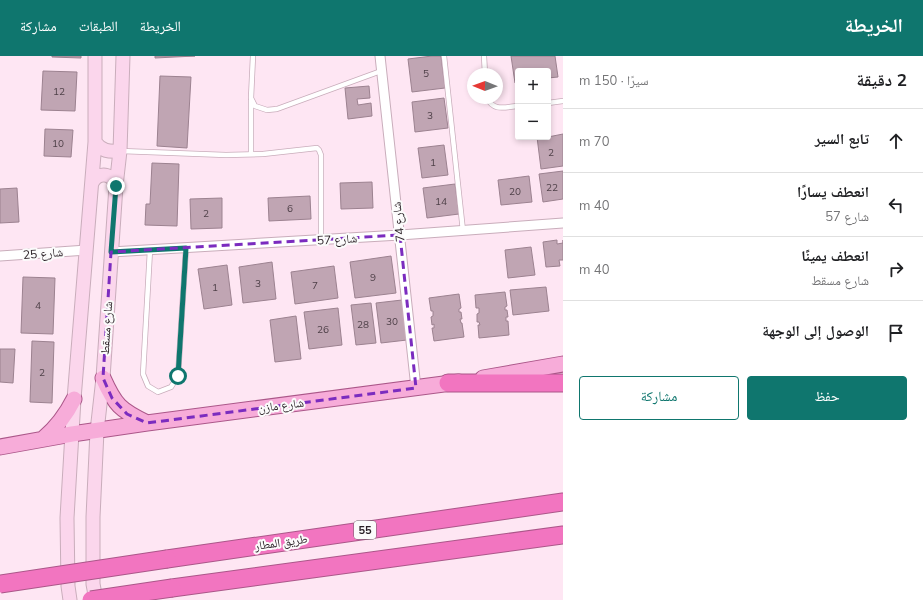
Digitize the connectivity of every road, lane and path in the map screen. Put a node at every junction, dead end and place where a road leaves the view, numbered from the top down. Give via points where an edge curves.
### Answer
1 (95, 56) edge
2 (123, 56) edge
3 (253, 56) edge
4 (380, 56) edge
5 (444, 56) edge
6 (484, 56) edge
7 (485, 68) edge
8 (381, 71) junction
9 (251, 98) junction
10 (563, 101) edge
11 (551, 103) edge
12 (490, 104) edge
13 (515, 106) edge
14 (95, 142) junction
15 (120, 151) junction
16 (251, 154) junction
17 (92, 182) junction
18 (116, 186) junction
19 (563, 223) edge
20 (463, 230) junction
21 (400, 235) junction
22 (321, 240) junction
23 (186, 248) junction
24 (87, 250) junction
25 (150, 250) junction
26 (111, 252) junction
27 (0, 256) edge
28 (563, 364) edge
29 (103, 378) junction
30 (448, 383) junction
31 (563, 384) edge
32 (416, 388) junction
33 (74, 399) junction
34 (147, 423) junction
35 (97, 430) junction
36 (72, 434) junction
37 (43, 440) junction
38 (0, 447) edge
39 (563, 502) edge
40 (563, 535) edge
41 (0, 584) edge
42 (70, 600) edge
43 (91, 600) edge
44 (96, 600) edge

1 - 14 street
2 - 15 street, شارع مسقط
3 - 9 lane
4 - 8 street, شارع 74
5 - 20 lane
6 - 7 lane
8 - 9 lane via 278,109 258,108
8 - 21 street, شارع 74
9 - 16 lane
10 - 11 lane
12 - 13 lane via 496,107
14 - 15 street via 105,151
14 - 17 street
15 - 16 lane
15 - 18 street, شارع مسقط
16 - 22 lane via 314,148 319,150
17 - 18 street via 96,176 103,174 110,176
17 - 24 street
18 - 26 street, شارع مسقط
19 - 20 street, شارع 57
20 - 21 street, شارع 57
21 - 22 street, شارع 57
21 - 32 street, شارع 74
22 - 23 street, شارع 57
23 - 25 street, شارع 57
23 - 25 lane via 178,376 171,387 158,392 148,386 142,374
24 - 27 street, شارع 25
24 - 33 street
25 - 26 street, شارع 57
26 - 29 street, شارع مسقط
28 - 30 main road, شارع مازن
29 - 34 main road via 112,398 128,414
29 - 35 street, شارع مسقط
30 - 31 highway
30 - 32 main road, شارع مازن
32 - 34 main road, شارع مازن
33 - 36 street
33 - 37 main road via 66,415
34 - 35 main road, شارع مازن
35 - 36 main road, شارع مازن
35 - 44 street, شارع مسقط via 93,517
36 - 37 main road, شارع مازن
36 - 42 street via 67,518
37 - 38 main road, شارع مازن
39 - 41 highway, طريق المطار / 55, bridge
40 - 43 highway, bridge

